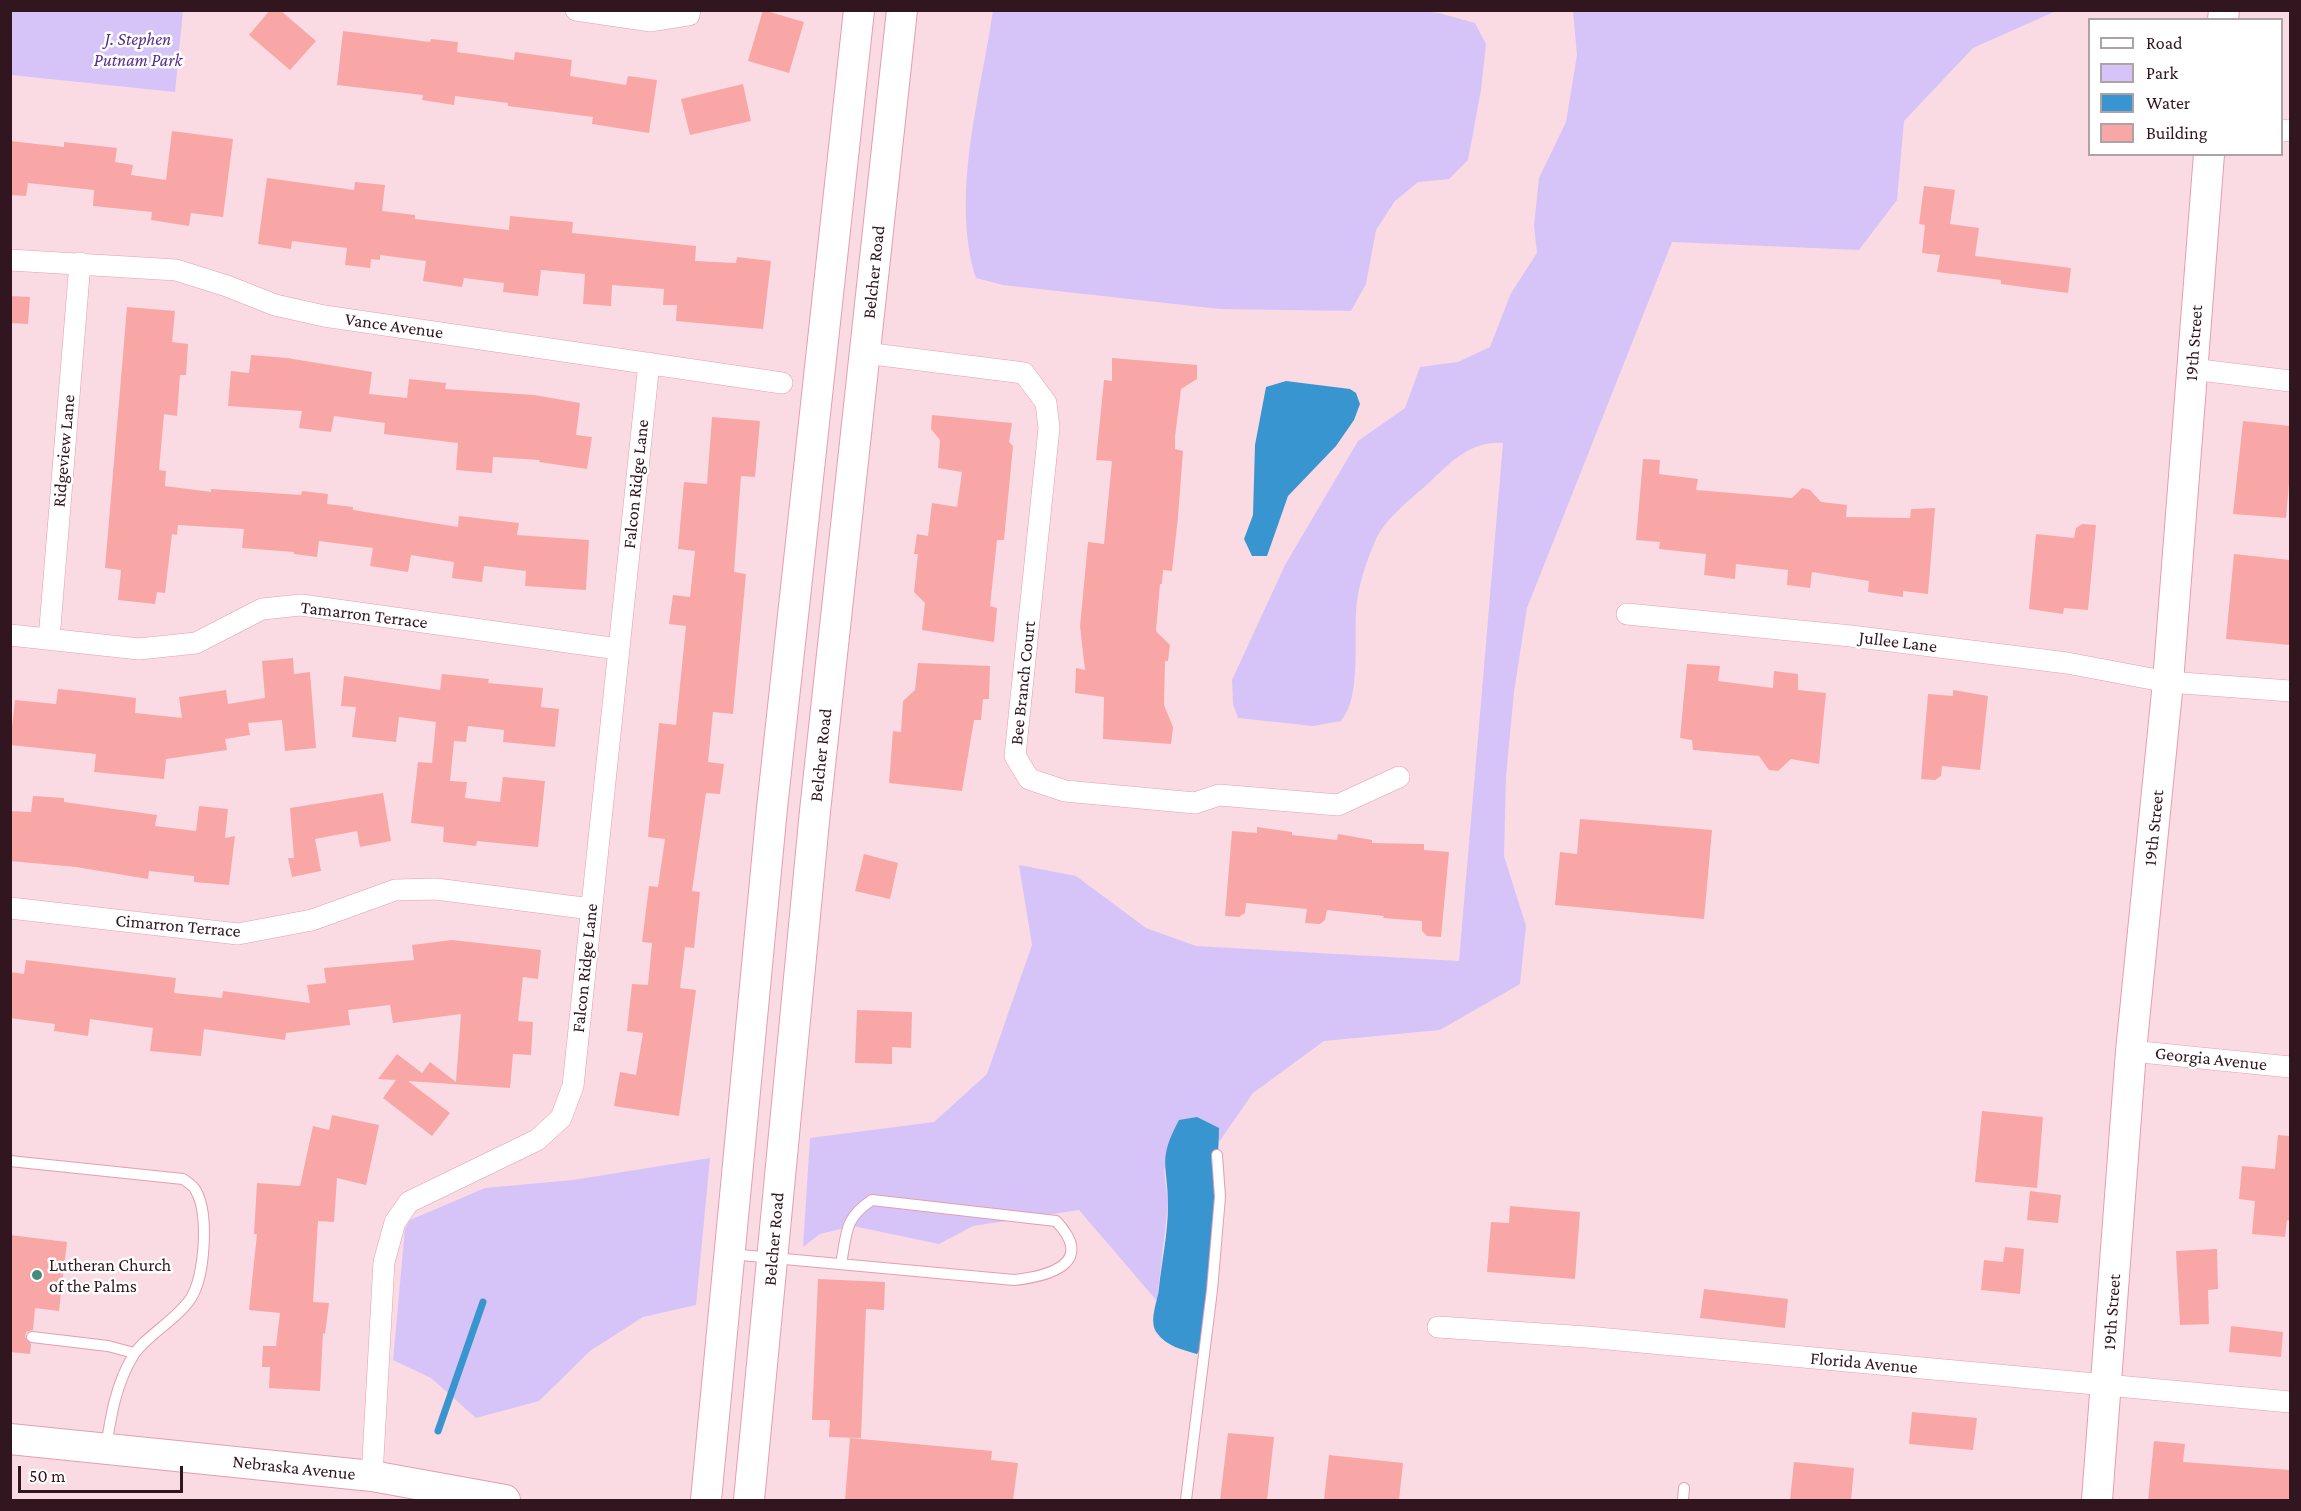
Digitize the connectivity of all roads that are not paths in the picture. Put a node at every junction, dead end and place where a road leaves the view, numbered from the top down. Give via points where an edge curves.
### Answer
1 (576, 10) edge
2 (859, 10) edge
3 (902, 10) edge
4 (689, 13) edge
5 (2209, 156) edge
6 (10, 260) edge
7 (80, 264) junction
8 (865, 353) junction
9 (649, 363) junction
10 (2192, 369) junction
11 (2290, 381) edge
12 (782, 383) dead end
13 (1627, 614) dead end
14 (10, 635) edge
15 (49, 639) junction
16 (618, 649) junction
17 (2168, 682) junction
18 (2290, 692) edge
19 (1399, 777) dead end
20 (10, 908) edge
21 (591, 909) junction
22 (2131, 1051) junction
23 (2290, 1067) edge
24 (1217, 1155) dead end
25 (10, 1161) edge
26 (730, 1254) junction
27 (772, 1258) junction
28 (841, 1264) junction
29 (1438, 1327) dead end
30 (32, 1337) dead end
31 (134, 1353) junction
32 (2106, 1385) junction
33 (2290, 1402) edge
34 (10, 1439) edge
35 (106, 1449) junction
36 (372, 1476) junction
37 (1684, 1488) dead end
38 (505, 1500) edge
39 (706, 1500) edge
40 (749, 1500) edge
41 (1186, 1500) edge
42 (1683, 1500) edge
43 (2097, 1500) edge

1 - 4 street via 651,21
2 - 26 main road via 772,808
3 - 8 main road, Belcher Road
5 - 10 main road, 19th Street
6 - 7 street, Vance Avenue
7 - 9 street, Vance Avenue via 176,270 275,305 324,316
7 - 15 street, Ridgeview Lane
8 - 19 street, Bee Branch Court via 1024,373 1046,403 1049,428 1015,756 1029,779 1065,791 1195,803 1219,795 1338,805
8 - 27 main road, Belcher Road
9 - 12 street, Vance Avenue
9 - 16 street, Falcon Ridge Lane
10 - 11 street
10 - 17 main road, 19th Street
13 - 17 street, Jullee Lane via 2056,661
14 - 15 street, Tamarron Terrace
15 - 16 street, Tamarron Terrace via 139,649 196,643 262,609 301,605
16 - 21 street, Falcon Ridge Lane
17 - 18 street, Jullee Lane
17 - 22 main road, 19th Street
20 - 21 street, Cimarron Terrace via 238,934 312,920 395,890 436,889
21 - 36 street, Falcon Ridge Lane via 573,1086 561,1118 537,1140 409,1202 395,1222 384,1262
22 - 23 street, Georgia Avenue
22 - 32 main road, 19th Street
24 - 41 lane via 1220,1197 1214,1279
25 - 31 lane via 183,1179 196,1191 202,1217 203,1261 192,1297
26 - 27 lane
26 - 39 main road
27 - 28 lane
27 - 40 main road, Belcher Road
28 - 28 lane via 1014,1280 1042,1277 1061,1269 1071,1245 1067,1232 1056,1221 872,1200 856,1210 848,1222
29 - 32 street, Florida Avenue
30 - 31 lane
31 - 35 lane via 121,1378
32 - 33 street, Florida Avenue
32 - 43 main road, 19th Street
34 - 35 main road, Nebraska Avenue
35 - 36 main road, Nebraska Avenue
36 - 38 main road, Nebraska Avenue
37 - 42 lane

